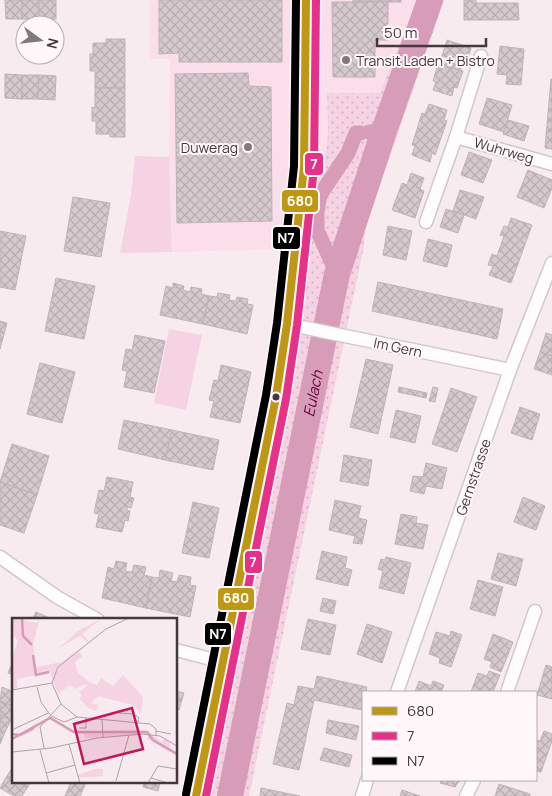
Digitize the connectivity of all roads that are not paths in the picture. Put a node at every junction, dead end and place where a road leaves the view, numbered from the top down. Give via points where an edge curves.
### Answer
1 (306, 0) edge
2 (481, 56) dead end
3 (456, 137) junction
4 (552, 164) edge
5 (426, 222) dead end
6 (552, 263) edge
7 (287, 324) junction
8 (510, 370) junction
9 (0, 557) edge
10 (535, 611) dead end
11 (95, 618) edge
12 (178, 651) edge
13 (223, 662) junction
14 (397, 691) edge
15 (507, 691) edge
16 (367, 781) edge
17 (474, 781) edge
18 (196, 796) edge
19 (362, 796) edge
20 (466, 796) edge

1 - 7 main road via 304,167
2 - 3 street, Wuhrweg
3 - 4 street, Wuhrweg
3 - 5 street, Wuhrweg
6 - 8 street, Gernstrasse
7 - 8 street, Im Gern
7 - 13 main road via 276,397
8 - 14 street, Gernstrasse
9 - 11 street
10 - 15 street
12 - 13 street
13 - 18 main road
16 - 19 street
17 - 20 street

